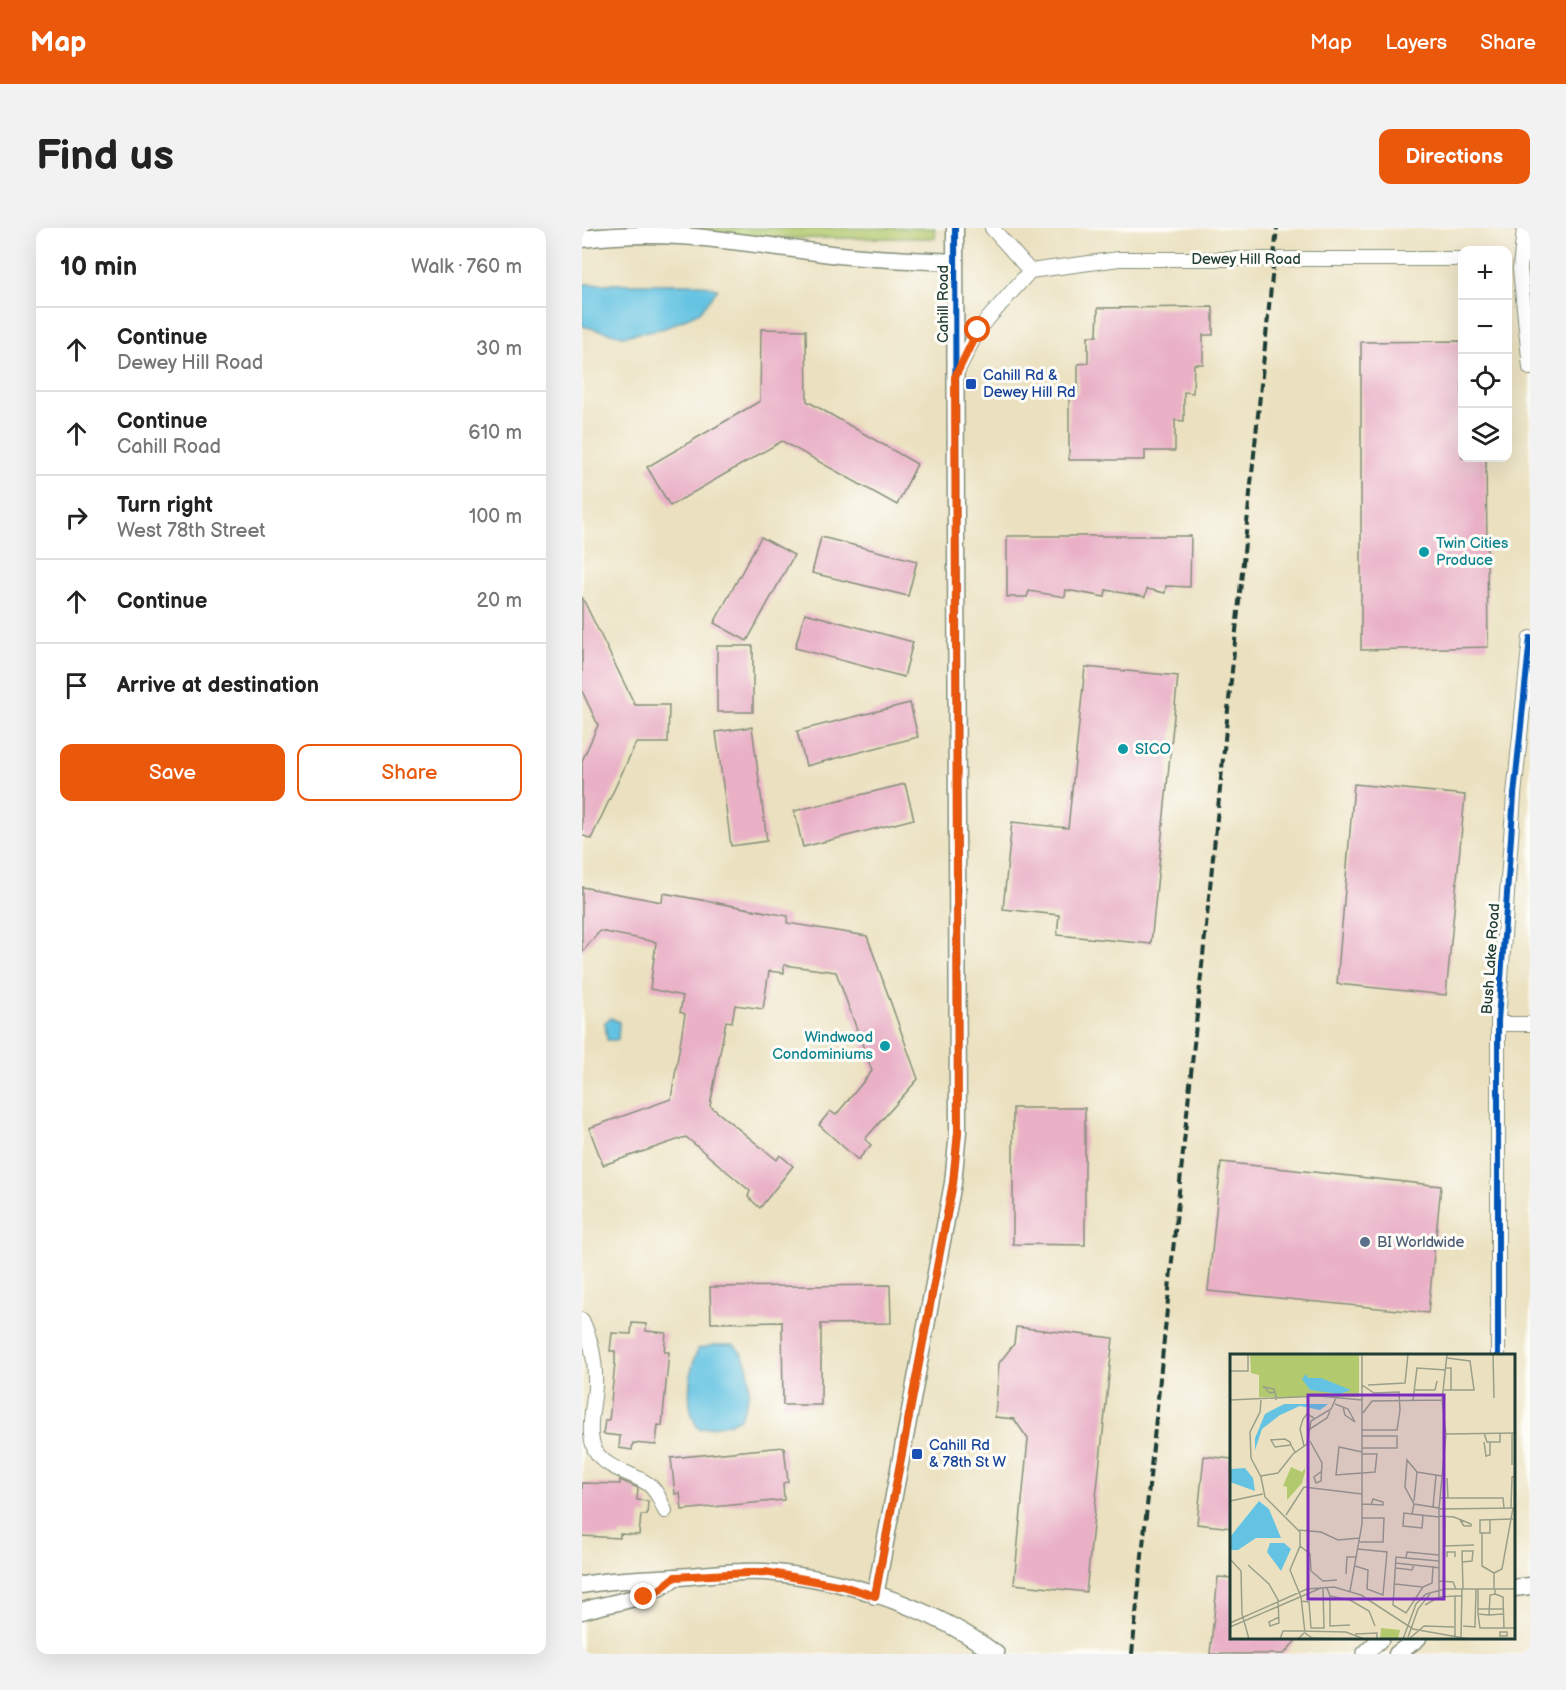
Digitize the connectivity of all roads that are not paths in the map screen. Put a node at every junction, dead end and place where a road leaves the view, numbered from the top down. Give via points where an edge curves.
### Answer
1 (955, 228) edge
2 (992, 228) edge
3 (1524, 228) edge
4 (582, 239) edge
5 (1458, 259) edge
6 (1514, 259) edge
7 (956, 262) junction
8 (1030, 271) junction
9 (1530, 368) edge
10 (955, 377) junction
11 (1530, 638) edge
12 (1498, 1024) junction
13 (1530, 1024) edge
14 (582, 1320) edge
15 (1498, 1354) edge
16 (665, 1511) dead end
17 (675, 1577) junction
18 (582, 1586) edge
19 (1530, 1586) edge
20 (1515, 1588) edge
21 (875, 1596) junction
22 (582, 1611) edge
23 (1381, 1639) edge
24 (1417, 1639) edge
25 (996, 1654) edge
26 (1365, 1654) edge
27 (1397, 1654) edge

1 - 7 street, Cahill Road
2 - 8 street
3 - 6 street
4 - 7 street via 657,233 744,240 851,257
5 - 8 street, Dewey Hill Road via 1119,259
6 - 9 street
7 - 10 street, Cahill Road
8 - 10 street via 978,330
10 - 21 street, Cahill Road via 958,1132 953,1183
11 - 12 street, Bush Lake Road
12 - 13 street
12 - 15 street, Bush Lake Road
14 - 16 street via 595,1362 591,1427 595,1449 601,1458 624,1473 649,1484
17 - 18 street via 611,1580
17 - 21 street via 765,1572
17 - 22 street via 644,1597
19 - 20 street
21 - 25 street via 928,1615
23 - 26 street
24 - 27 street

